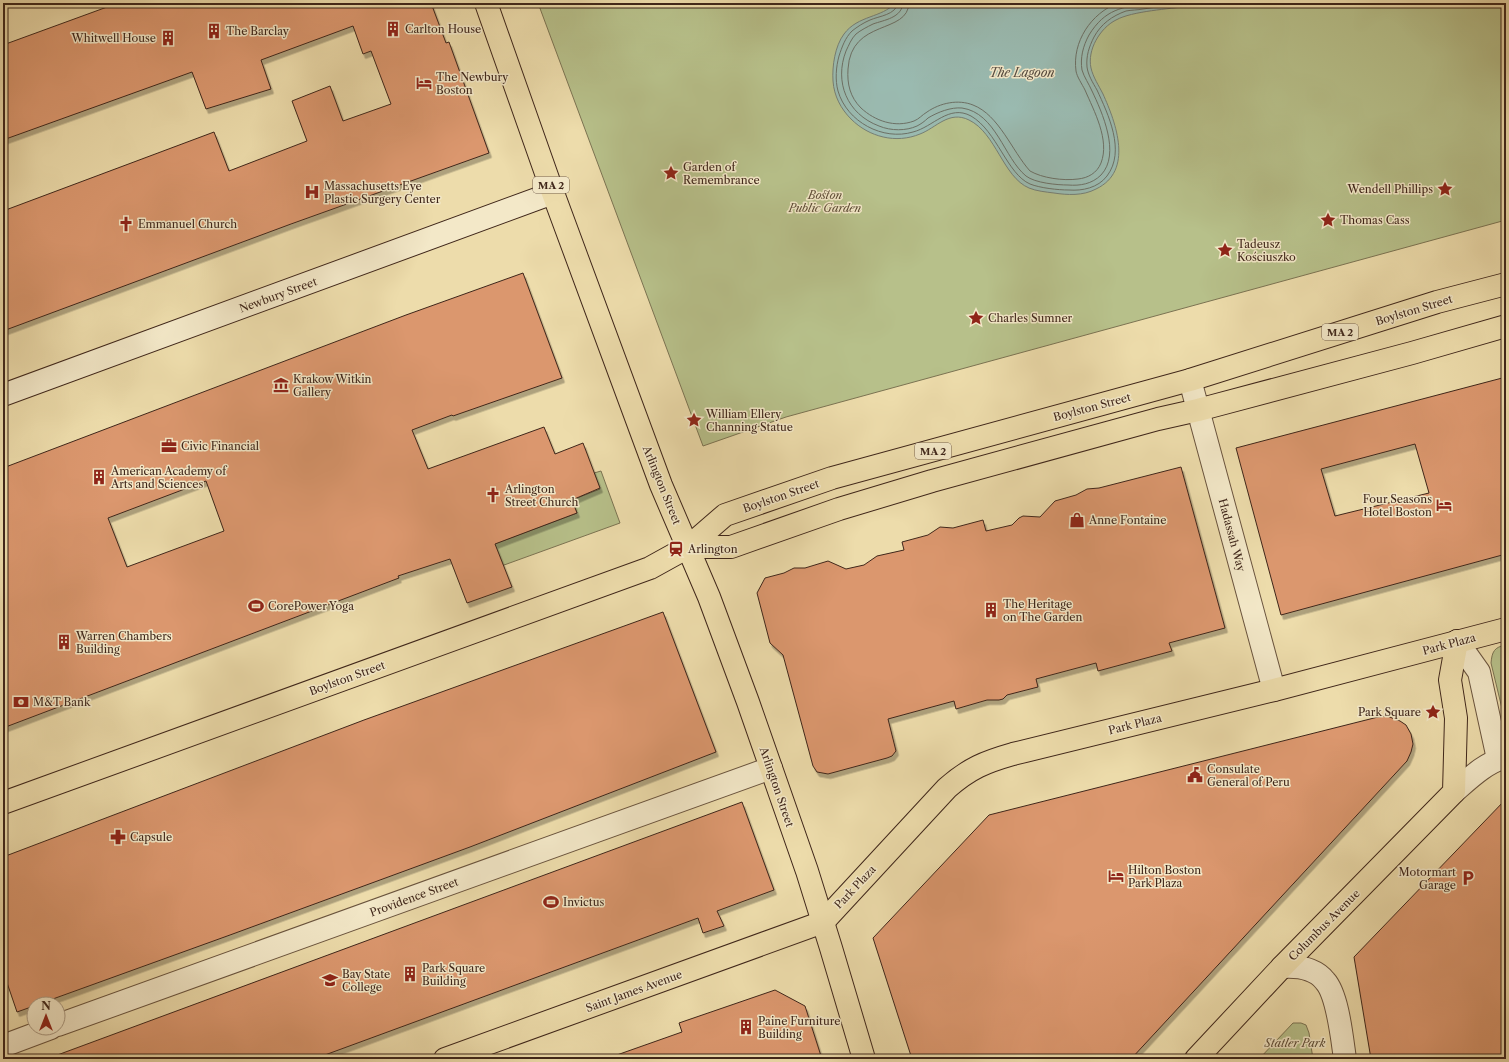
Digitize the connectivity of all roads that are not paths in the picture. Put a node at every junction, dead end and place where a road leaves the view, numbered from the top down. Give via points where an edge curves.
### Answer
1 (486, 3) edge
2 (554, 193) junction
3 (1506, 284) edge
4 (1506, 326) edge
5 (1190, 380) junction
6 (3, 395) edge
7 (1198, 410) junction
8 (754, 505) junction
9 (765, 535) junction
10 (688, 547) junction
11 (1506, 629) edge
12 (1457, 641) junction
13 (1274, 690) junction
14 (1502, 758) edge
15 (771, 768) junction
16 (1454, 792) junction
17 (3, 803) edge
18 (823, 922) junction
19 (1282, 967) junction
20 (66, 1022) edge
21 (30, 1036) edge
22 (3, 1046) edge
23 (445, 1059) edge
24 (864, 1059) edge
25 (1196, 1059) edge
26 (1345, 1059) edge

1 - 2 main road, Arlington Street / MA 2
2 - 6 street, Newbury Street
2 - 10 main road, Arlington Street / MA 2 via 658,478
3 - 5 main road, Boylston Street / MA 2 via 1437,302
4 - 7 main road, Boylston Street
5 - 7 street, Hadassah Way
5 - 8 main road, Boylston Street / MA 2 via 832,478
7 - 9 main road, Boylston Street via 932,481
7 - 13 street, Hadassah Way
8 - 9 main road
8 - 10 main road, Boylston Street / MA 2 via 725,516
9 - 10 main road, Boylston Street via 731,547
10 - 15 main road, Arlington Street via 709,597
10 - 17 main road, Boylston Street via 650,568
11 - 12 main road, Park Plaza
12 - 13 main road, Park Plaza
12 - 14 street, Columbus Avenue via 1479,672
12 - 16 main road via 1450,680 1456,718
13 - 18 main road, Park Plaza via 1013,754 976,766 947,788
14 - 16 street, Columbus Avenue via 1485,766
15 - 18 main road, Arlington Street
15 - 20 street, Providence Street
16 - 19 main road, Columbus Avenue
18 - 23 main road, Saint James Avenue
18 - 24 main road, Arlington Street
19 - 25 main road, Columbus Avenue
19 - 26 street via 1294,966 1305,969 1317,973 1326,981 1336,1007
21 - 22 street

